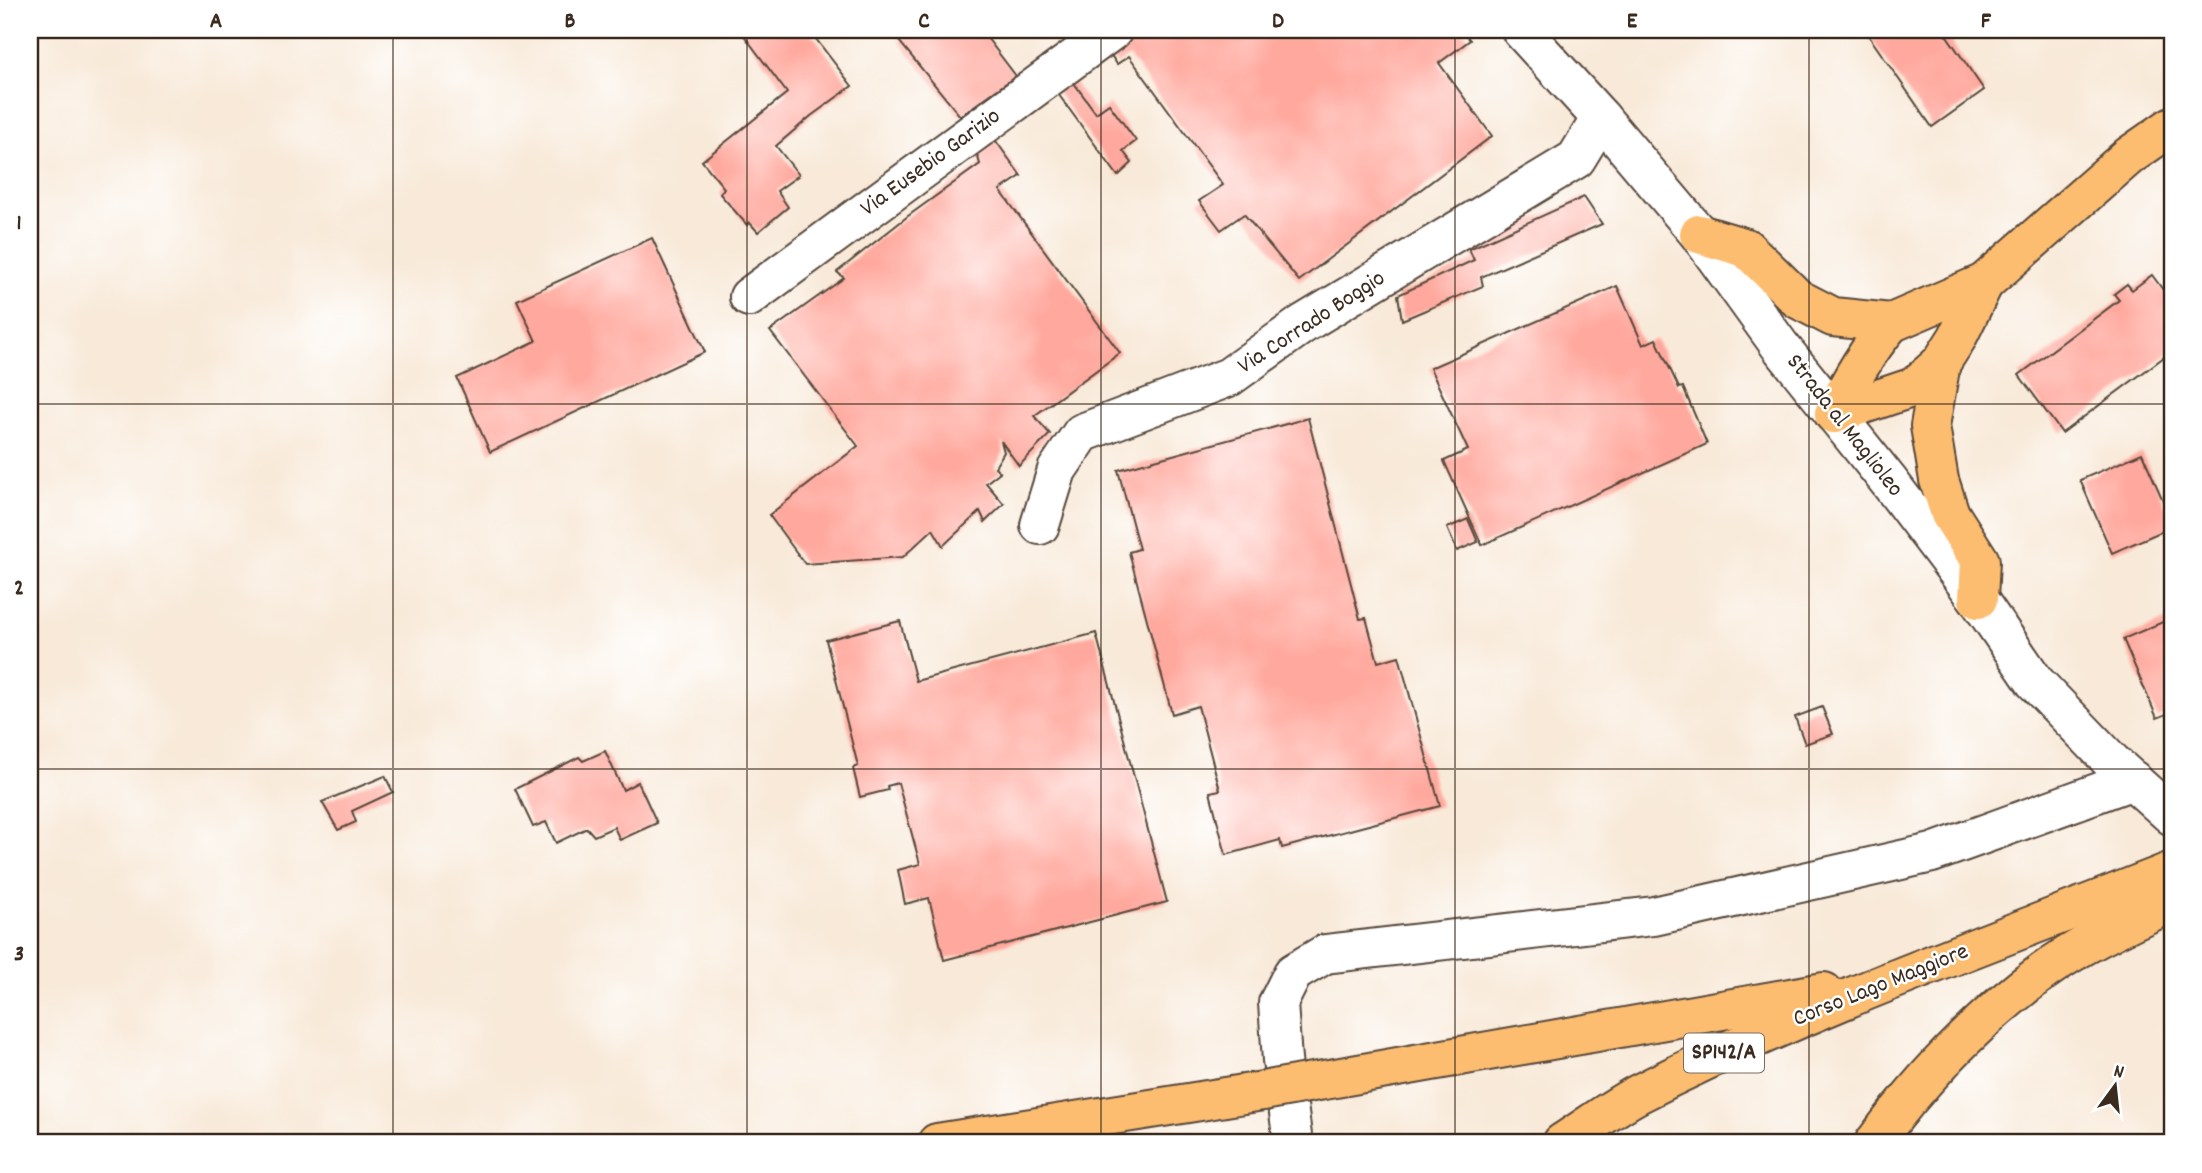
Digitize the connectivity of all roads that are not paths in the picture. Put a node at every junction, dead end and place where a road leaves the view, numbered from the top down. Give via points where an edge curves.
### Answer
1 (1113, 30) edge
2 (1521, 30) edge
3 (1601, 118) junction
4 (2172, 126) edge
5 (1699, 234) junction
6 (1984, 283) junction
7 (748, 297) dead end
8 (1891, 323) junction
9 (1941, 363) junction
10 (1834, 414) junction
11 (1040, 525) dead end
12 (1978, 599) junction
13 (2133, 780) junction
14 (2172, 816) edge
15 (2172, 871) edge
16 (2172, 903) edge
17 (1895, 979) junction
18 (937, 1143) edge
19 (1293, 1143) edge
20 (1562, 1143) edge
21 (1874, 1143) edge

1 - 7 street, Via Eusebio Garizio
2 - 3 street, Strada al Maglioleo
3 - 5 street, Strada al Maglioleo
3 - 11 street, Via Corrado Boggio via 1576,159 1303,324 1229,377 1082,433 1058,470
4 - 6 highway via 2129,156
5 - 8 highway via 1746,248 1798,299 1833,317
5 - 10 street, Strada al Maglioleo
6 - 8 highway
6 - 9 highway
8 - 10 highway via 1871,346
9 - 10 highway via 1914,387
9 - 12 highway via 1930,426 1950,514 1980,561
10 - 12 street, Strada al Maglioleo
12 - 13 street, Strada al Maglioleo via 2035,682
13 - 14 street, Strada al Maglioleo
13 - 19 street via 1932,853 1654,916 1325,954 1293,973 1278,1003
15 - 17 highway, Corso Lago Maggiore / SP142/A
16 - 21 highway via 2128,922 2045,970 1966,1035
17 - 18 highway, bridge via 1264,1091
17 - 20 highway, Corso Lago Maggiore / SP142/A via 1636,1096

